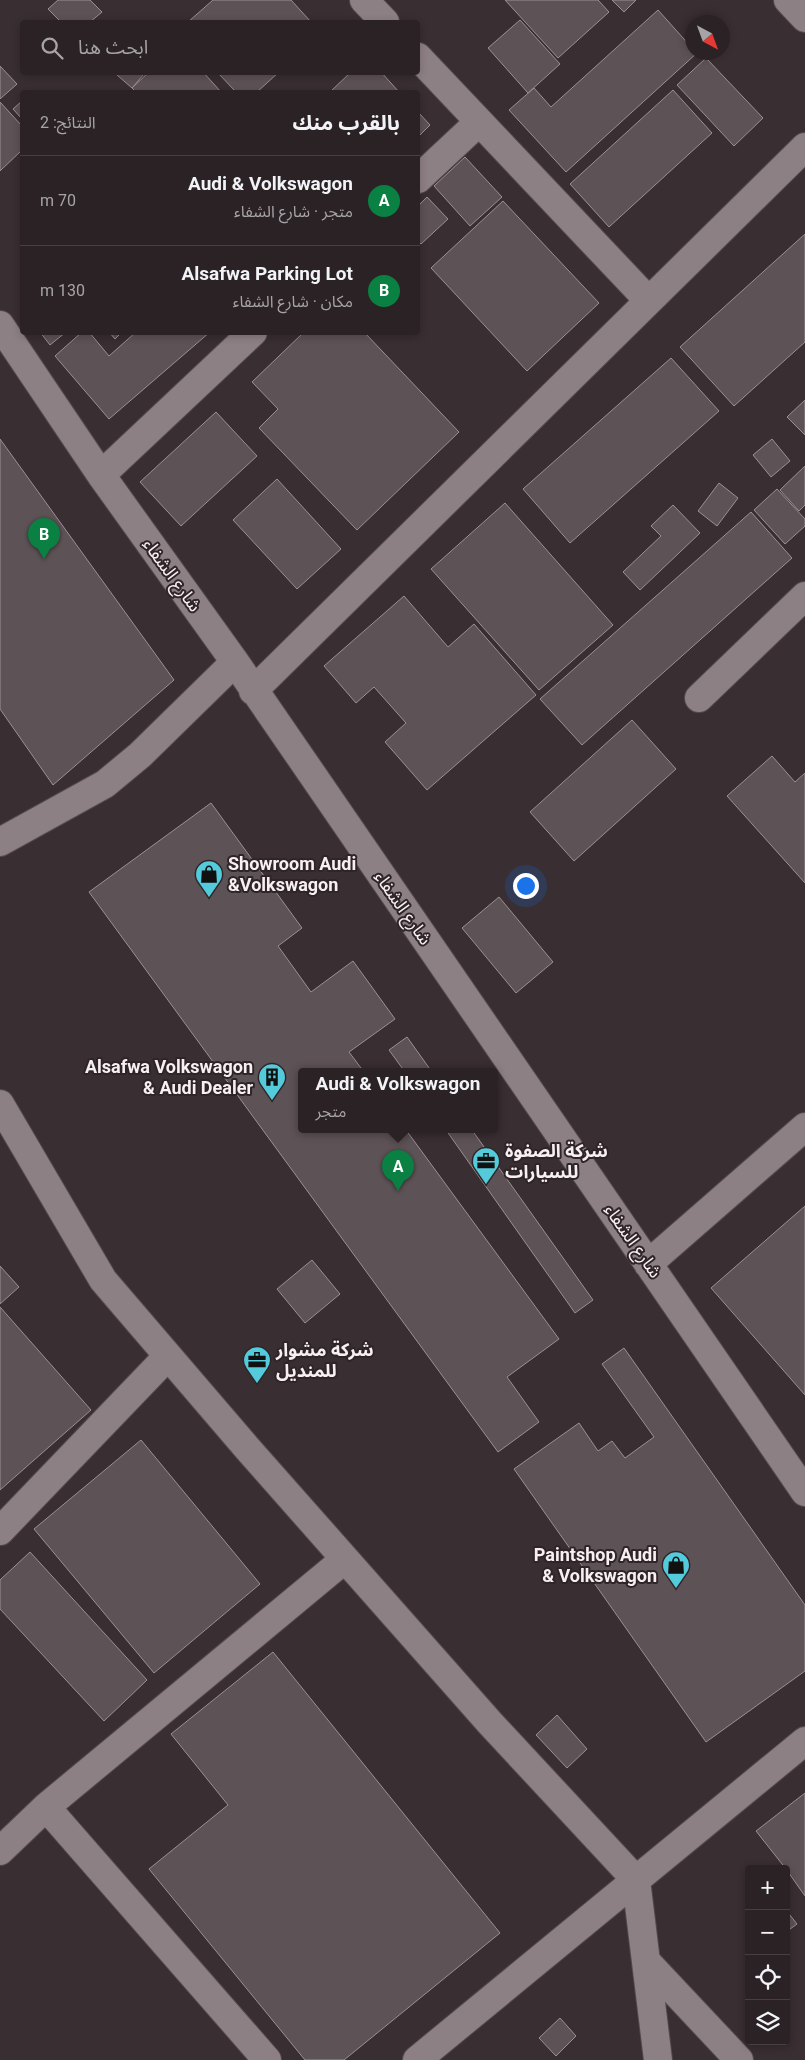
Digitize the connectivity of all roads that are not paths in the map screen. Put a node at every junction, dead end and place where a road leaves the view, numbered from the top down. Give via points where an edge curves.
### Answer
1 (364, 0) edge
2 (788, 0) edge
3 (805, 18) edge
4 (383, 20) edge
5 (420, 59) edge
6 (479, 122) junction
7 (805, 147) edge
8 (420, 177) edge
9 (648, 300) junction
10 (0, 325) edge
11 (250, 335) edge
12 (100, 475) junction
13 (805, 596) edge
14 (235, 662) junction
15 (253, 692) junction
16 (699, 698) dead end
17 (0, 842) edge
18 (0, 1104) edge
19 (805, 1127) edge
20 (648, 1264) junction
21 (168, 1356) junction
22 (805, 1492) edge
23 (0, 1531) edge
24 (345, 1559) junction
25 (805, 1741) edge
26 (46, 1807) junction
27 (0, 1851) edge
28 (636, 1880) junction
29 (646, 1961) junction
30 (267, 2060) edge
31 (417, 2060) edge
32 (658, 2060) edge
33 (739, 2060) edge

1 - 4 street
2 - 3 street
5 - 6 street
6 - 8 street
6 - 9 street
7 - 9 street
9 - 15 street
10 - 12 street, شارع الشفاء
11 - 12 street
12 - 14 street, شارع الشفاء
13 - 16 street
14 - 15 street, شارع الشفاء
14 - 17 street via 140,755 105,784
15 - 20 street, شارع الشفاء
18 - 21 street via 103,1280
19 - 20 street
20 - 22 street, شارع الشفاء
21 - 23 street
21 - 24 street
24 - 26 street
24 - 28 street via 490,1723
25 - 28 street
26 - 27 street
26 - 30 street
28 - 29 street
28 - 31 street
29 - 32 street
29 - 33 street

